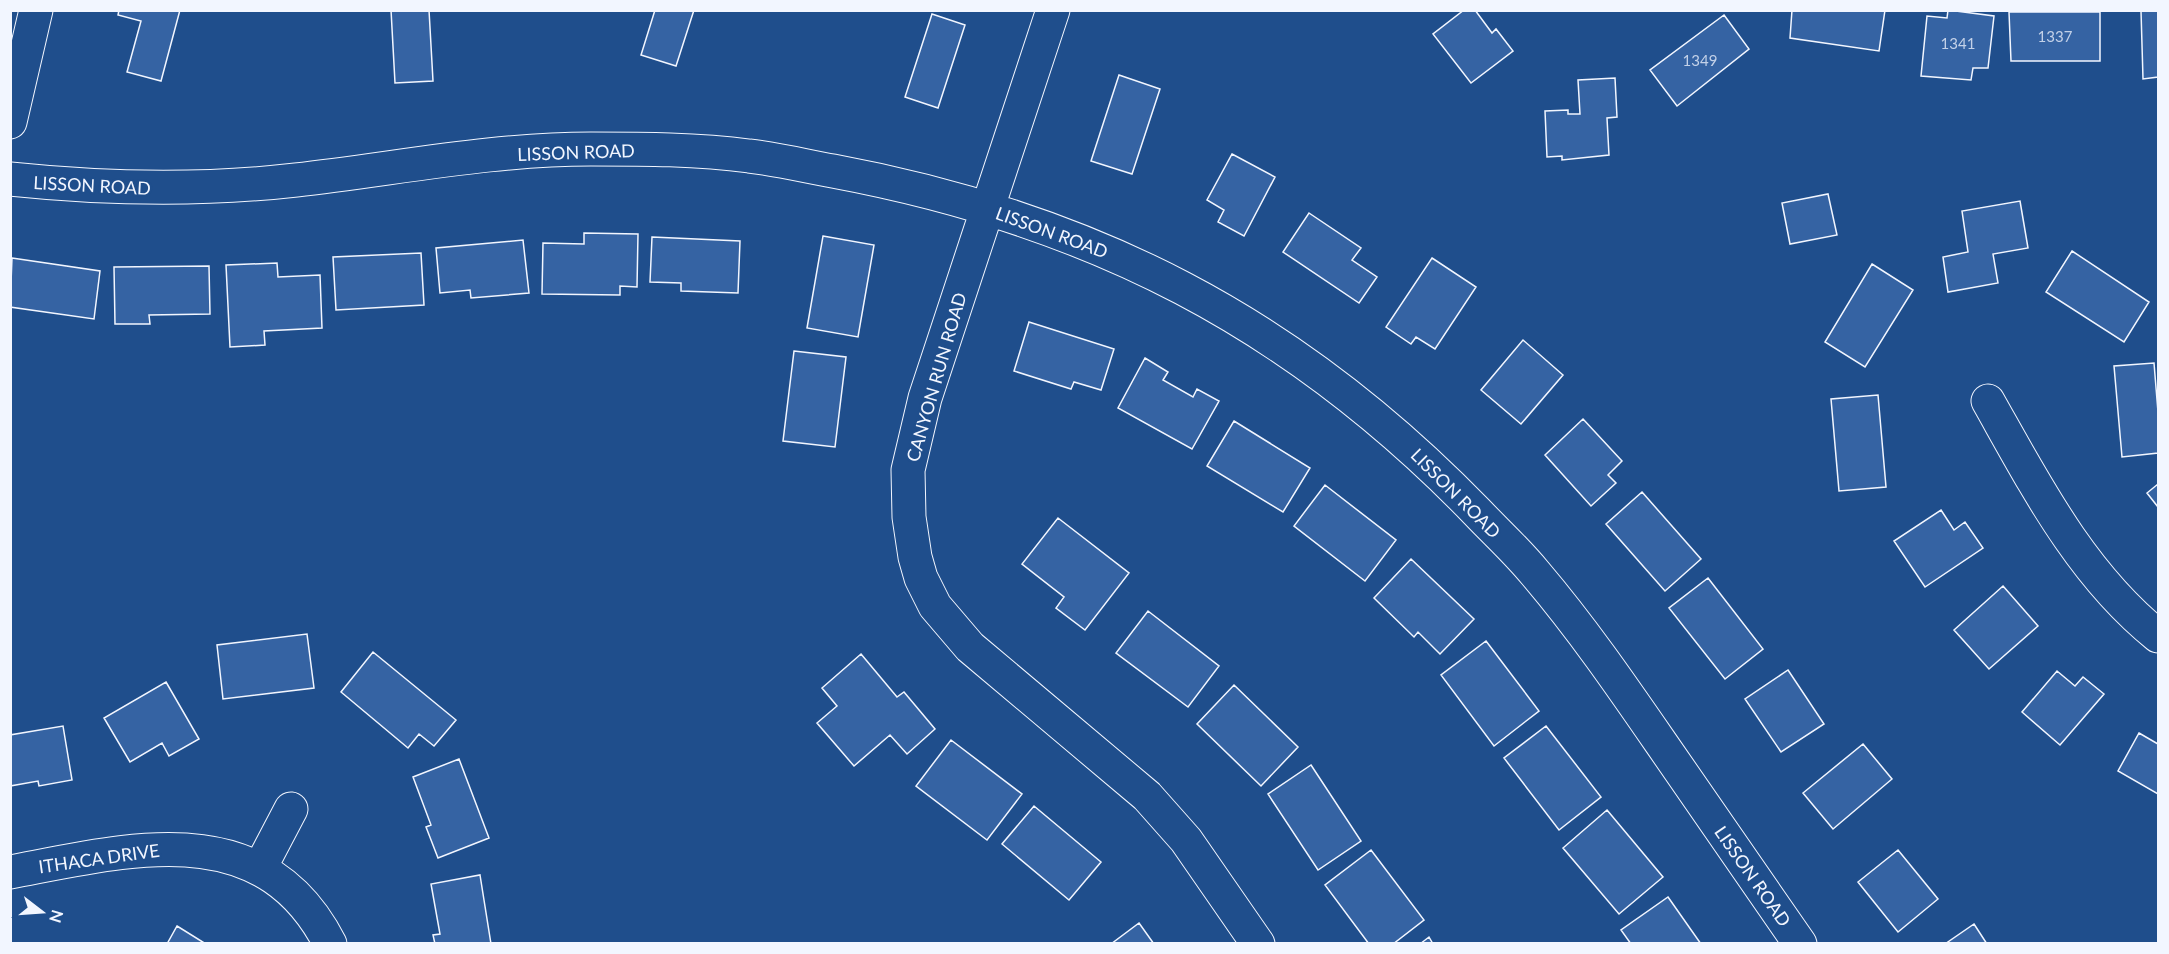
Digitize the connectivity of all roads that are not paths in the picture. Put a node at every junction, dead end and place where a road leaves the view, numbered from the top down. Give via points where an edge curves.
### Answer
1 (36, 10) edge
2 (1053, 10) edge
3 (10, 122) edge
4 (10, 179) edge
5 (988, 208) junction
6 (1988, 401) dead end
7 (2158, 636) edge
8 (291, 808) dead end
9 (260, 868) junction
10 (10, 872) edge
11 (330, 944) edge
12 (1258, 944) edge
13 (1800, 944) edge

1 - 3 street
2 - 5 street, CANYON RUN ROAD
4 - 5 street, LISSON ROAD via 142,189 223,187 511,154 584,149 684,151 750,156 897,183
5 - 12 street, CANYON RUN ROAD via 926,398 908,470 909,517 921,578 935,606 970,647 1147,795 1186,840
5 - 13 street, LISSON ROAD via 1121,257 1261,332 1381,421 1433,468 1533,570 1596,650
6 - 7 street via 2051,513 2079,552
8 - 9 street
9 - 10 street, ITHACA DRIVE via 206,851 155,848
9 - 11 street, ITHACA DRIVE via 287,886 309,908

